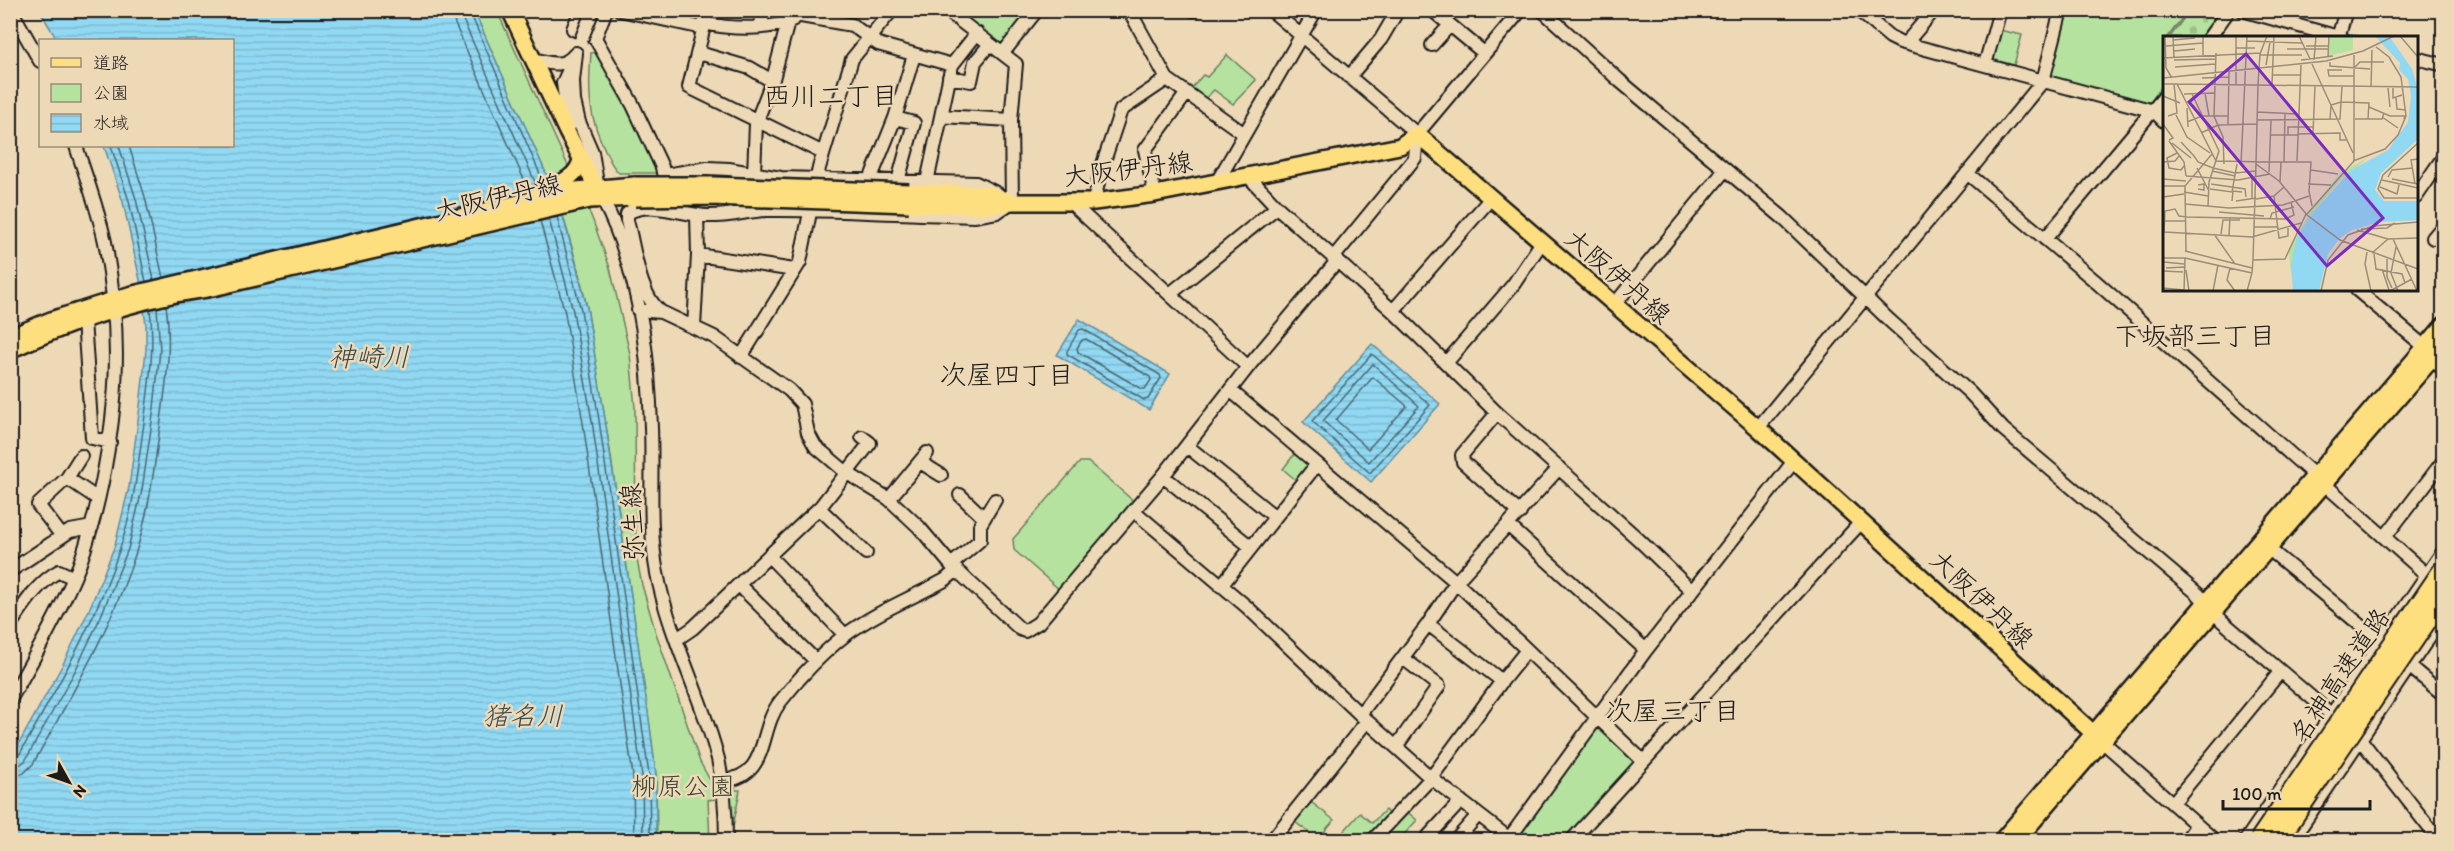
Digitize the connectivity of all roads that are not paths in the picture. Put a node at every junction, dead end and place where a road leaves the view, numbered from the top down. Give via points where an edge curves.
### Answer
1 (11, 10) edge
2 (510, 10) edge
3 (581, 10) edge
4 (593, 10) edge
5 (606, 10) edge
6 (620, 10) edge
7 (765, 10) edge
8 (892, 10) edge
9 (946, 10) edge
10 (1037, 10) edge
11 (1129, 10) edge
12 (1271, 10) edge
13 (1316, 10) edge
14 (1398, 10) edge
15 (1432, 10) edge
16 (1521, 10) edge
17 (1542, 10) edge
18 (1934, 10) edge
19 (2000, 10) edge
20 (2061, 10) edge
21 (2229, 10) edge
22 (2242, 10) edge
23 (2346, 10) edge
24 (802, 13) edge
25 (1865, 13) edge
26 (961, 14) edge
27 (705, 20) edge
28 (788, 22) junction
29 (1450, 25) junction
30 (759, 27) junction
31 (977, 33) junction
32 (1301, 36) junction
33 (2210, 36) edge
34 (2336, 36) edge
35 (2340, 36) edge
36 (870, 37) junction
37 (595, 38) junction
38 (1906, 43) junction
39 (990, 44) junction
40 (1431, 44) dead end
41 (576, 53) junction
42 (699, 53) junction
43 (1004, 53) junction
44 (1484, 53) junction
45 (914, 55) junction
46 (533, 58) junction
47 (39, 59) edge
48 (2422, 59) edge
49 (1985, 65) junction
50 (2444, 65) edge
51 (951, 71) junction
52 (1349, 76) junction
53 (1167, 79) junction
54 (772, 81) junction
55 (2043, 81) junction
56 (1187, 93) junction
57 (2163, 98) edge
58 (2154, 111) junction
59 (941, 116) junction
60 (895, 118) junction
61 (757, 119) junction
62 (1011, 120) junction
63 (2163, 120) edge
64 (1243, 133) junction
65 (1417, 134) junction
66 (76, 147) edge
67 (823, 153) junction
68 (2442, 160) edge
69 (579, 161) junction
70 (1725, 170) junction
71 (1967, 173) junction
72 (754, 174) junction
73 (664, 176) junction
74 (1248, 176) junction
75 (817, 179) junction
76 (870, 180) junction
77 (898, 181) junction
78 (927, 182) junction
79 (1217, 182) junction
80 (594, 194) junction
81 (1155, 194) junction
82 (2418, 194) edge
83 (1491, 198) junction
84 (527, 201) junction
85 (1012, 202) junction
86 (1070, 202) junction
87 (1094, 202) junction
88 (1277, 207) junction
89 (665, 209) junction
90 (810, 212) junction
91 (697, 215) junction
92 (2444, 225) edge
93 (2433, 238) dead end
94 (2045, 239) junction
95 (1542, 242) junction
96 (698, 255) junction
97 (1335, 260) junction
98 (794, 270) junction
99 (2357, 291) edge
100 (1170, 294) junction
101 (1866, 297) junction
102 (116, 304) junction
103 (1614, 305) junction
104 (638, 310) junction
105 (1393, 311) junction
106 (661, 312) junction
107 (84, 320) junction
108 (2444, 325) edge
109 (694, 327) junction
110 (10, 337) edge
111 (2444, 345) edge
112 (10, 350) edge
113 (2428, 353) junction
114 (741, 357) junction
115 (1446, 363) junction
116 (1248, 367) junction
117 (2444, 370) edge
118 (1230, 390) junction
119 (1497, 413) junction
120 (1758, 428) junction
121 (110, 441) junction
122 (869, 442) dead end
123 (1187, 446) junction
124 (2444, 460) edge
125 (74, 461) dead end
126 (1794, 461) junction
127 (1317, 464) junction
128 (1559, 468) junction
129 (847, 473) junction
130 (941, 475) dead end
131 (1163, 476) junction
132 (68, 478) junction
133 (2320, 481) junction
134 (960, 495) dead end
135 (98, 499) junction
136 (889, 499) junction
137 (995, 500) dead end
138 (819, 508) junction
139 (1134, 511) junction
140 (1521, 513) junction
141 (1274, 516) junction
142 (984, 518) junction
143 (1862, 521) junction
144 (1509, 526) junction
145 (92, 527) junction
146 (62, 536) junction
147 (2385, 537) junction
148 (1251, 546) junction
149 (2269, 549) junction
150 (2444, 550) edge
151 (866, 553) dead end
152 (769, 556) junction
153 (954, 568) junction
154 (10, 571) edge
155 (2433, 572) edge
156 (74, 578) junction
157 (1456, 582) junction
158 (2444, 583) edge
159 (740, 585) junction
160 (1221, 585) junction
161 (1692, 591) junction
162 (2444, 596) edge
163 (2209, 607) junction
164 (2444, 615) edge
165 (1428, 624) junction
166 (10, 625) edge
167 (845, 635) junction
168 (676, 639) junction
169 (2381, 643) junction
170 (1527, 650) junction
171 (1646, 650) junction
172 (1403, 658) junction
173 (816, 661) junction
174 (2410, 666) junction
175 (2280, 672) junction
176 (1502, 681) junction
177 (2444, 695) edge
178 (10, 700) edge
179 (2331, 716) junction
180 (1364, 717) junction
181 (1596, 717) junction
182 (2098, 738) junction
183 (2360, 739) junction
184 (1396, 747) junction
185 (1643, 761) junction
186 (1431, 778) junction
187 (722, 781) junction
188 (1461, 801) junction
189 (2173, 803) junction
190 (1479, 815) junction
191 (2197, 825) junction
192 (726, 840) edge
193 (1272, 840) edge
194 (1373, 840) edge
195 (1425, 840) edge
196 (1456, 840) edge
197 (1509, 840) edge
198 (1572, 840) edge
199 (2002, 840) edge
200 (2017, 840) edge
201 (2186, 840) edge
202 (2214, 840) edge
203 (2246, 840) edge
204 (2259, 840) edge
205 (2278, 840) edge
206 (2292, 840) edge
207 (2439, 840) edge

1 - 47 street
2 - 46 main road
3 - 37 street via 573,28
4 - 41 street, bridge
5 - 37 street
6 - 27 street
7 - 30 street
8 - 36 street
9 - 26 street
10 - 43 street
11 - 53 street
12 - 32 street
13 - 32 street
14 - 52 street via 1381,39
15 - 29 street
16 - 44 street
17 - 70 street
18 - 38 street
19 - 49 street
20 - 55 street
21 - 33 street
22 - 34 street
23 - 35 street
24 - 28 street
24 - 36 street via 852,25
25 - 38 street via 1890,37
26 - 31 street
27 - 30 street via 728,28
27 - 42 street
28 - 30 street
28 - 54 street
29 - 40 street
29 - 44 street
31 - 39 street
31 - 51 street
32 - 52 street
32 - 64 street
36 - 45 street via 878,44
36 - 67 street via 852,59
37 - 73 street via 633,105
38 - 49 street
39 - 43 street
39 - 51 street via 975,62 971,81
41 - 46 street via 558,64
41 - 69 street via 563,83
41 - 80 street, 弥生線 via 574,101 592,152
42 - 54 street via 752,69
42 - 61 street via 689,87
43 - 62 street via 1016,64
44 - 65 street
45 - 51 street
45 - 60 street
46 - 69 main road
48 - 50 street
49 - 55 street
51 - 59 street
52 - 65 street
53 - 56 street
53 - 87 street via 1121,110
54 - 61 street
55 - 58 street
55 - 71 street
56 - 64 street
56 - 81 street via 1145,150
57 - 58 street
58 - 63 street
58 - 94 street
59 - 62 street
59 - 78 street
60 - 76 street
60 - 77 street via 914,123
61 - 67 street
61 - 72 street
62 - 85 street
64 - 79 street
65 - 74 main road, 大阪伊丹線 via 1400,146
65 - 83 main road, 大阪伊丹線
65 - 97 street via 1414,158
66 - 102 street via 104,239
67 - 75 street
68 - 82 street
69 - 80 main road
69 - 84 main road
70 - 101 street via 1782,217
70 - 103 street
71 - 94 street
71 - 101 street
72 - 73 street via 702,168
72 - 75 street
73 - 89 street
74 - 79 main road, 大阪伊丹線
74 - 88 street
75 - 76 street
75 - 90 street
76 - 77 street
77 - 78 street
78 - 85 street via 976,183
79 - 81 main road, 大阪伊丹線
80 - 84 main road, 大阪伊丹線
80 - 85 main road, 大阪伊丹線, bridge via 635,191 710,196 909,198 988,206
80 - 102 main road, 大阪伊丹線 via 217,287
80 - 104 street, 弥生線 via 626,259
81 - 87 main road, 大阪伊丹線
83 - 95 main road, 大阪伊丹線
83 - 105 street
84 - 102 main road, 大阪伊丹線
85 - 86 main road, 大阪伊丹線
85 - 90 street via 997,212 974,216
86 - 87 main road, 大阪伊丹線
86 - 100 street
88 - 97 street
88 - 100 street
89 - 91 street
89 - 106 street via 652,207 630,212 626,218 647,293
90 - 91 street via 766,210 725,216
90 - 98 street via 800,262
91 - 96 street
92 - 93 street
94 - 133 street
95 - 103 main road, 大阪伊丹線
95 - 115 street via 1513,285
96 - 98 street
96 - 109 street
97 - 105 street
97 - 116 street
98 - 114 street
99 - 113 street
100 - 116 street
101 - 120 street
101 - 163 street via 1970,393 2003,429
102 - 107 main road, 大阪伊丹線
102 - 110 main road, 大阪伊丹線 via 51,320
102 - 121 street via 115,412
103 - 120 main road, 大阪伊丹線
104 - 106 street
104 - 168 street, 弥生線 via 649,380 652,538 657,575
105 - 115 street
106 - 109 street
107 - 112 main road, 大阪伊丹線
107 - 121 street via 92,438
108 - 113 main road
109 - 114 street
111 - 113 main road
113 - 117 street
113 - 133 main road
114 - 129 street via 789,390 802,404 815,446
115 - 119 street
116 - 118 street
118 - 123 street
118 - 127 street
119 - 128 street
119 - 140 street via 1462,455 1463,462
120 - 126 main road, 大阪伊丹線
121 - 135 street
122 - 129 street
123 - 131 street
123 - 141 street
124 - 147 street
125 - 132 street
126 - 143 main road, 大阪伊丹線
126 - 161 street
127 - 141 street
127 - 157 street
128 - 140 street
128 - 161 street
129 - 136 street
129 - 138 street
130 - 136 street via 924,457
131 - 139 street
131 - 148 street
132 - 135 street
132 - 146 street via 38,505
133 - 147 street
133 - 149 main road
133 - 163 main road
134 - 142 street
135 - 145 street
136 - 153 street
137 - 142 street
138 - 151 street
138 - 152 street
139 - 153 street via 1038,623 1025,631
139 - 160 street
140 - 144 street
141 - 148 street
142 - 153 street via 980,540
143 - 182 main road, 大阪伊丹線
143 - 185 street
144 - 157 street
144 - 171 street
145 - 146 street
145 - 156 street
146 - 154 street
147 - 155 street
148 - 160 street
149 - 163 main road
149 - 169 street
150 - 155 street
152 - 159 street
152 - 167 street
153 - 167 street via 945,580
155 - 158 street
155 - 169 street
155 - 204 highway, 名神高速道路, bridge
156 - 166 street via 59,571 50,576
156 - 178 street
157 - 165 street
157 - 170 street
159 - 168 street
159 - 173 street
160 - 180 street
161 - 171 street
162 - 205 highway, 名神高速道路, bridge
163 - 175 street
163 - 182 main road via 2109,713
164 - 174 street
165 - 172 street
165 - 176 street
167 - 173 street
168 - 187 street, 弥生線
169 - 174 street
169 - 179 street
170 - 176 street
170 - 181 street
171 - 181 street
172 - 180 street
172 - 184 street via 1439,686
173 - 187 street via 778,705 754,767 746,775
174 - 177 street
174 - 183 street
175 - 179 street
175 - 189 street
176 - 186 street
179 - 183 street
179 - 203 street
180 - 184 street
180 - 193 street
181 - 185 street
181 - 197 street
182 - 189 street
182 - 199 main road
182 - 200 main road
183 - 206 street
183 - 207 street
184 - 186 street
185 - 198 street
186 - 188 street
186 - 194 street
187 - 192 street, 弥生線
188 - 190 street
188 - 195 street
189 - 191 street
190 - 196 street
190 - 197 street
191 - 201 street
191 - 202 street

